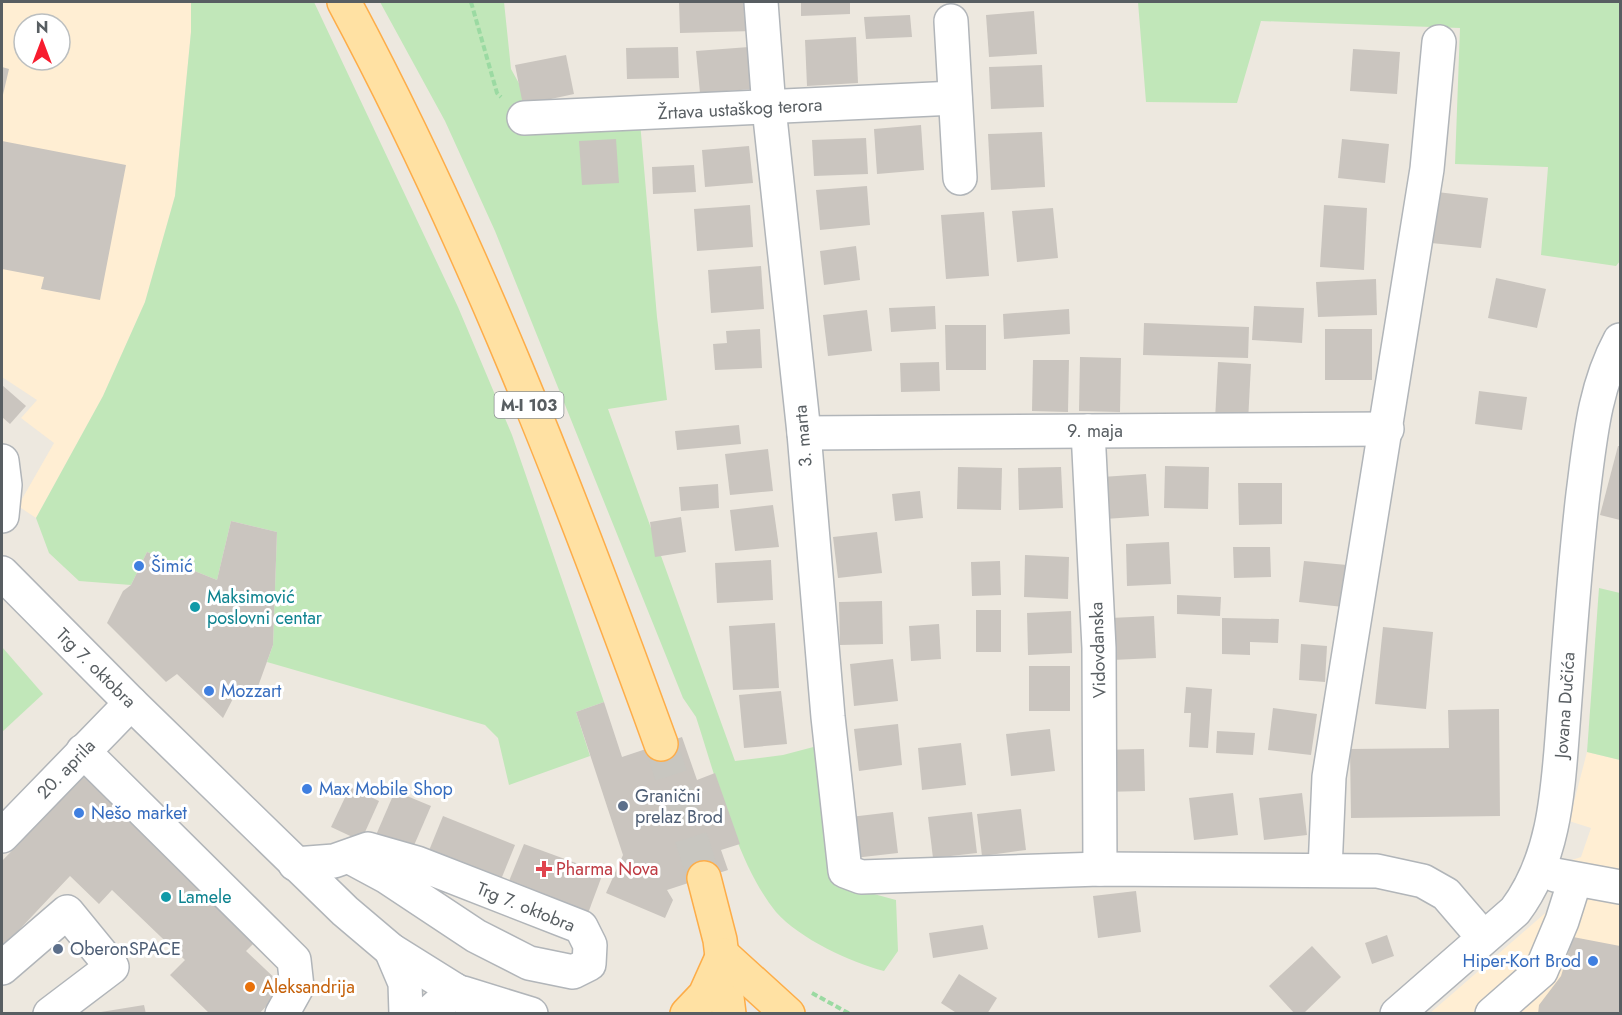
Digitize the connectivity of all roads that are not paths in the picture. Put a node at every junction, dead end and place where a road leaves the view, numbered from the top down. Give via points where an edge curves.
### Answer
1 (344, 2) edge
2 (761, 2) edge
3 (951, 21) dead end
4 (1438, 42) dead end
5 (956, 98) junction
6 (769, 108) junction
7 (524, 118) road end
8 (960, 178) dead end
9 (1620, 340) edge
10 (1608, 402) edge
11 (1387, 429) junction
12 (1088, 431) junction
13 (804, 433) junction
14 (2, 461) edge
15 (2, 516) edge
16 (2, 573) edge
17 (131, 704) junction
18 (661, 744) tunnel mouth
19 (83, 751) junction
20 (2, 836) edge
21 (348, 856) junction
22 (295, 864) junction
23 (1100, 868) junction
24 (1325, 870) junction
25 (1539, 871) junction
26 (704, 878) tunnel mouth
27 (1575, 880) junction
28 (1620, 887) edge
29 (1484, 937) junction
30 (391, 950) junction
31 (723, 955) junction
32 (2, 968) edge
33 (459, 1002) edge
34 (800, 1003) edge
35 (50, 1014) edge
36 (282, 1014) edge
37 (406, 1014) edge
38 (429, 1014) edge
39 (484, 1014) edge
40 (531, 1014) edge
41 (687, 1014) edge
42 (729, 1014) edge
43 (1397, 1014) edge
44 (1492, 1014) edge

1 - 18 main road, M-I 103 via 404,118 471,264 591,553
2 - 6 street, 3. marta
3 - 5 street
4 - 11 street via 1427,169
5 - 6 street, Žrtava ustaškog terora
5 - 8 street
6 - 7 street, Žrtava ustaškog terora
6 - 13 street, 3. marta
9 - 10 street, Jovana Dučića via 1610,359
10 - 25 street, Jovana Dučića via 1580,525 1559,776 1550,838
11 - 12 street, 9. maja
11 - 24 street via 1329,777
12 - 13 street, 9. maja
12 - 23 street, Vidovdanska via 1099,648
13 - 23 street, 3. marta via 845,871 861,877
14 - 15 street
16 - 17 street, Trg 7. oktobra
17 - 19 street, 20. aprila
17 - 22 street, Trg 7. oktobra
19 - 20 street, 20. aprila
19 - 36 street via 294,960 297,987
21 - 21 street, Trg 7. oktobra via 476,936 529,963 573,972 589,964 591,945 581,927 417,863 368,849
21 - 22 street, Trg 7. oktobra
22 - 30 street, Trg 7. oktobra
23 - 24 street
24 - 29 street via 1377,871 1423,881 1446,894
25 - 27 street
25 - 29 street, Jovana Dučića via 1515,912
26 - 31 main road
27 - 28 street
27 - 44 street via 1541,971
29 - 43 street, Jovana Dučića
30 - 33 street, Trg 7. oktobra
30 - 37 street via 405,982
31 - 34 main road
31 - 41 main road via 705,995
31 - 42 main road
32 - 35 street via 67,912 112,967
33 - 38 street
33 - 39 street
33 - 40 street

